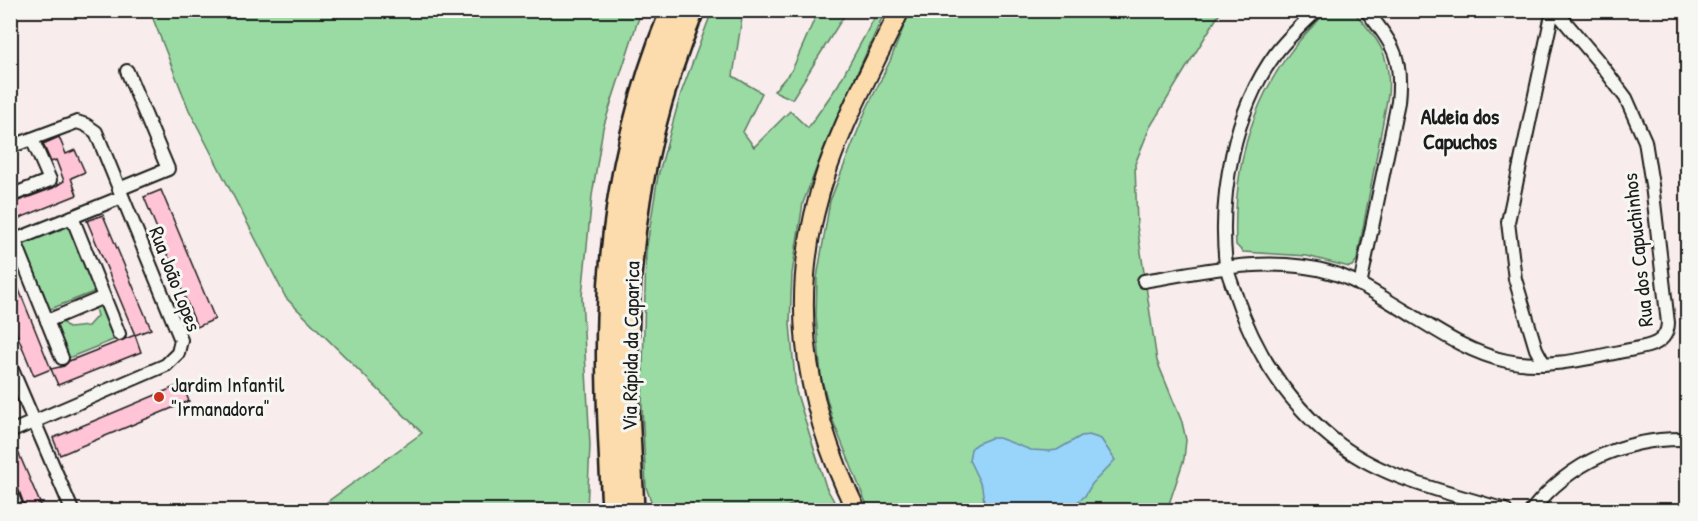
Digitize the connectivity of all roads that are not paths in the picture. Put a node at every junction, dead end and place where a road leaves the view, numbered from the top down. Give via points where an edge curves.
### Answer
1 (672, 10) edge
2 (693, 10) edge
3 (900, 10) edge
4 (1317, 10) edge
5 (1366, 10) edge
6 (1554, 10) edge
7 (127, 71) dead end
8 (32, 139) junction
9 (10, 147) edge
10 (121, 193) junction
11 (10, 196) edge
12 (72, 217) junction
13 (13, 241) edge
14 (1227, 268) junction
15 (1144, 281) dead end
16 (1360, 285) junction
17 (104, 297) junction
18 (47, 321) junction
19 (119, 334) dead end
20 (62, 358) dead end
21 (1544, 364) junction
22 (10, 365) edge
23 (34, 422) junction
24 (10, 432) edge
25 (1688, 439) edge
26 (10, 491) edge
27 (18, 510) edge
28 (72, 510) edge
29 (613, 510) edge
30 (633, 510) edge
31 (856, 510) edge
32 (1505, 510) edge
33 (1532, 510) edge

1 - 29 highway, Via Rápida da Caparica via 635,125 614,239 607,344
2 - 30 highway, Via Rápida da Caparica via 653,132 633,243 627,324
3 - 31 main road via 830,161 814,218 806,269 805,332 814,400 834,462
4 - 14 street via 1277,52 1259,79 1243,118 1232,153 1227,190
5 - 16 street via 1390,42 1398,61 1400,81
6 - 21 street via 1508,222 1515,279 1536,350
6 - 21 street, Rua dos Capuchinhos via 1626,98 1645,141 1668,333 1649,346
7 - 10 street via 168,169
8 - 9 street, Rua João Lopes
8 - 10 street, Rua João Lopes via 77,122 86,125 96,132
8 - 11 street via 50,180
10 - 12 street
10 - 23 street, Rua João Lopes via 181,337 180,349 166,365
12 - 13 street
12 - 17 street
13 - 18 street
14 - 15 street, Rua dos Capuchinhos
14 - 16 street, Rua dos Capuchinhos via 1304,267 1330,272
14 - 32 street via 1265,362 1298,407 1335,442 1414,482
16 - 21 street, Rua dos Capuchinhos via 1485,355 1508,362
17 - 18 street
17 - 19 street
18 - 20 street
22 - 23 street
23 - 24 street, Rua João Lopes
23 - 28 street
25 - 33 street via 1644,441 1607,452 1576,469 1549,490
26 - 27 street

